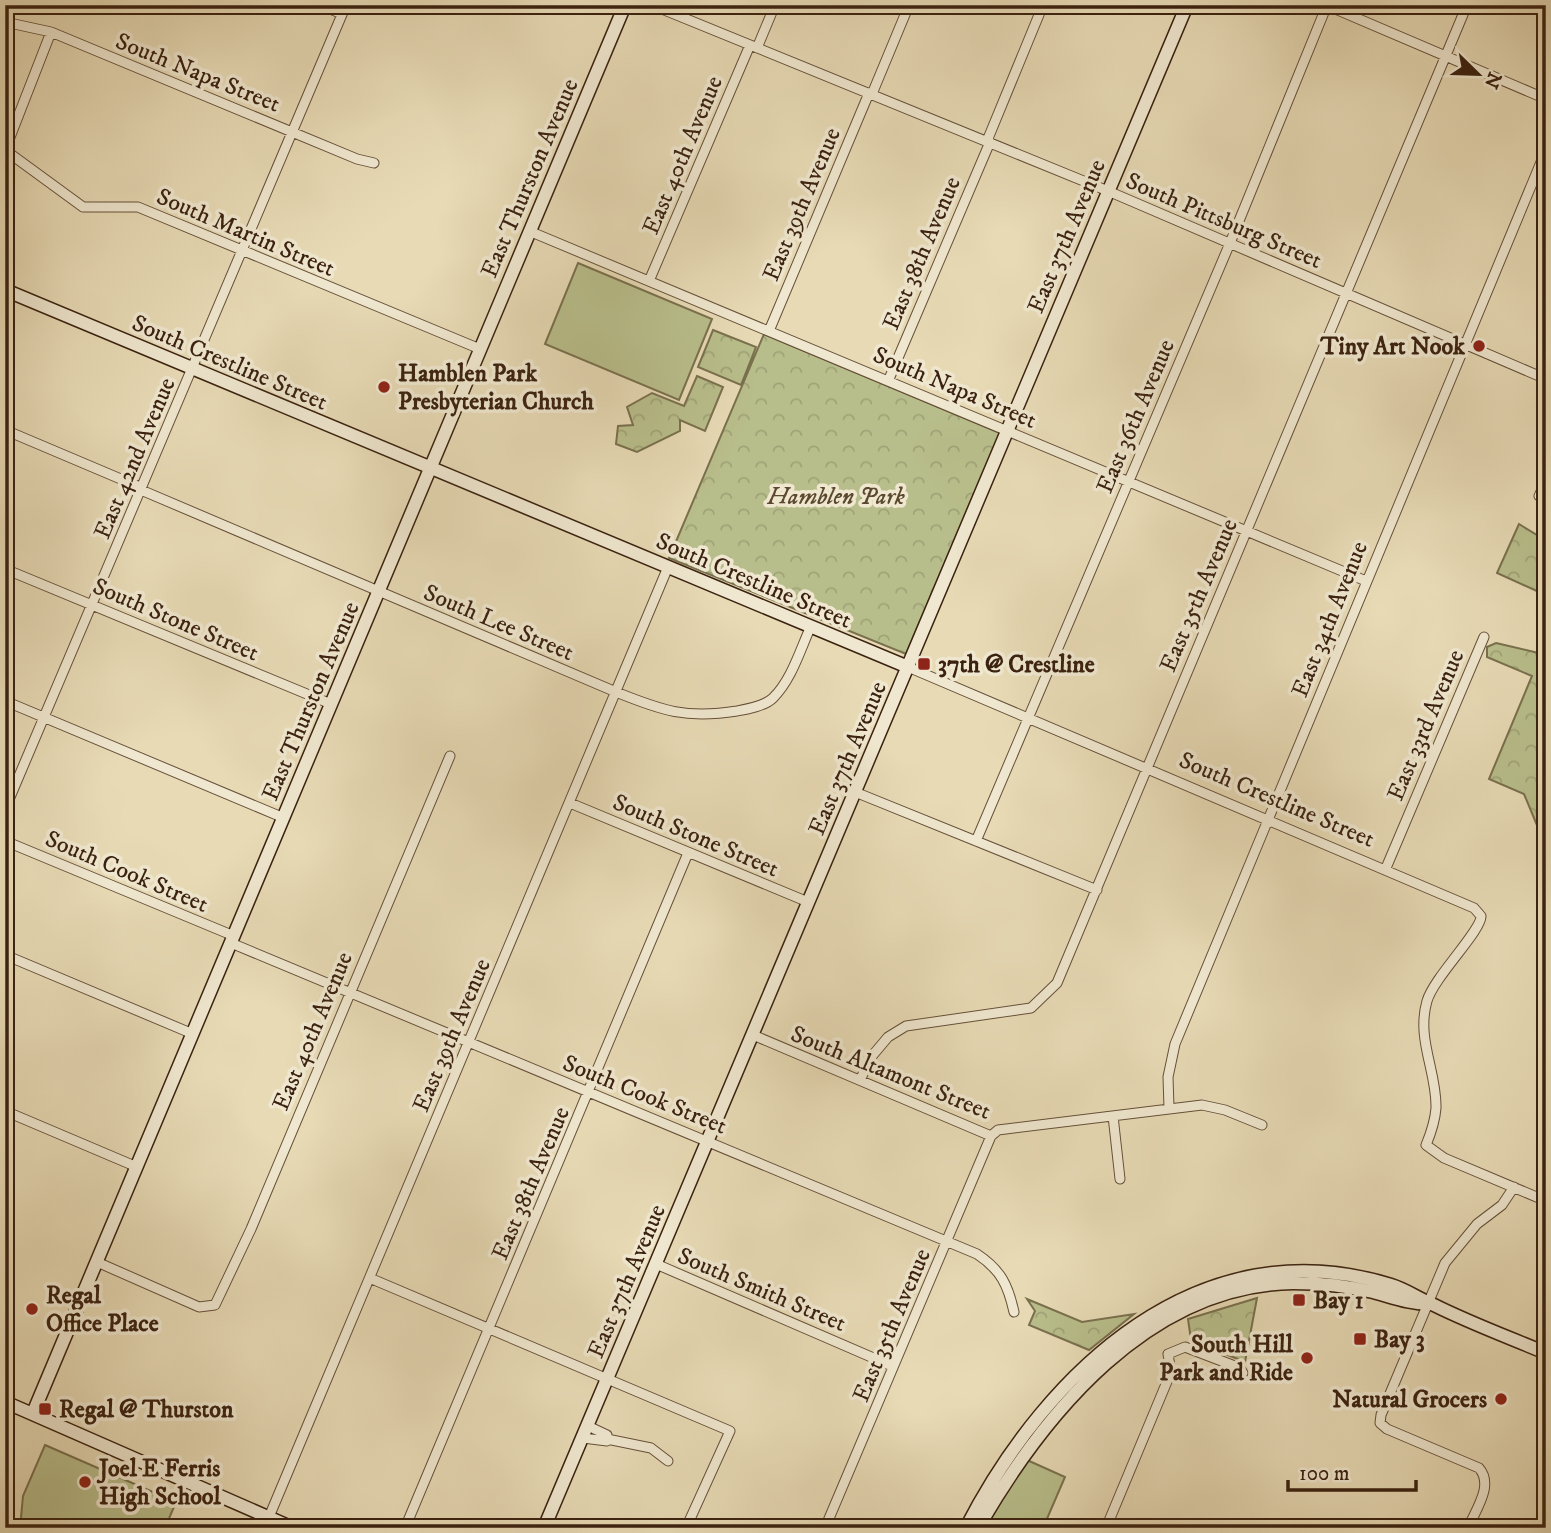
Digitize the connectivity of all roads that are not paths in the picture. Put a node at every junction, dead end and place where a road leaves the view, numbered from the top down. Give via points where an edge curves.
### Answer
1 (321, 5) edge
2 (625, 5) edge
3 (652, 5) edge
4 (775, 5) edge
5 (909, 5) edge
6 (1044, 5) edge
7 (1187, 5) edge
8 (1326, 5) edge
9 (1467, 5) edge
10 (344, 10) edge
11 (5, 22) edge
12 (51, 32) junction
13 (754, 47) junction
14 (1445, 57) junction
15 (871, 94) junction
16 (1546, 99) edge
17 (293, 133) junction
18 (988, 142) junction
19 (5, 150) edge
20 (1546, 150) edge
21 (374, 163) dead end
22 (1108, 191) junction
23 (529, 231) junction
24 (1230, 243) junction
25 (243, 252) junction
26 (649, 281) junction
27 (5, 290) edge
28 (1347, 294) junction
29 (769, 331) junction
30 (1464, 346) junction
31 (480, 349) junction
32 (193, 370) junction
33 (889, 379) junction
34 (1546, 379) edge
35 (1009, 429) junction
36 (5, 430) edge
37 (430, 468) junction
38 (1129, 480) junction
39 (1546, 481) edge
40 (142, 489) junction
41 (1539, 496) dead end
42 (1246, 531) junction
43 (668, 568) junction
44 (5, 569) edge
45 (1366, 581) junction
46 (378, 592) junction
47 (92, 605) junction
48 (811, 626) junction
49 (1484, 637) dead end
50 (908, 667) junction
51 (616, 692) junction
52 (5, 701) edge
53 (331, 704) junction
54 (1028, 717) junction
55 (44, 718) junction
56 (450, 756) dead end
57 (1147, 767) junction
58 (855, 792) junction
59 (570, 803) junction
60 (5, 808) edge
61 (284, 817) junction
62 (1268, 819) junction
63 (5, 841) edge
64 (976, 841) junction
65 (688, 853) junction
66 (1386, 868) junction
67 (1097, 890) junction
68 (808, 902) junction
69 (232, 940) junction
70 (5, 956) edge
71 (349, 991) junction
72 (193, 1034) junction
73 (753, 1035) junction
74 (468, 1043) junction
75 (860, 1080) junction
76 (590, 1092) junction
77 (1169, 1108) junction
78 (5, 1111) edge
79 (1113, 1116) junction
80 (1262, 1125) dead end
81 (990, 1136) junction
82 (708, 1141) junction
83 (137, 1167) junction
84 (1120, 1179) dead end
85 (1514, 1188) junction
86 (1546, 1201) edge
87 (947, 1242) junction
88 (97, 1262) junction
89 (656, 1264) junction
90 (372, 1279) junction
91 (1430, 1304) junction
92 (1014, 1312) dead end
93 (489, 1330) junction
94 (1546, 1353) edge
95 (892, 1366) junction
96 (1243, 1373) dead end
97 (608, 1379) junction
98 (5, 1402) edge
99 (33, 1413) junction
100 (585, 1432) junction
101 (668, 1461) dead end
102 (269, 1517) junction
103 (293, 1528) edge
104 (405, 1528) edge
105 (544, 1528) edge
106 (686, 1528) edge
107 (825, 1528) edge
108 (966, 1528) edge
109 (978, 1528) edge
110 (1106, 1528) edge
111 (1468, 1528) edge

1 - 10 street
2 - 23 street, East Thurston Avenue
3 - 13 street, South Pittsburg Street
4 - 13 street, East 40th Avenue
5 - 15 street, East 39th Avenue
6 - 18 street, East 38th Avenue
7 - 22 street, East 37th Avenue
8 - 14 street
8 - 24 street, East 36th Avenue
9 - 14 street, East 35th Avenue
10 - 17 street, East 42nd Avenue
11 - 12 street, South Napa Street
12 - 17 street, South Napa Street
12 - 19 street
13 - 15 street, South Pittsburg Street
13 - 26 street, East 40th Avenue
14 - 16 street
14 - 28 street, East 35th Avenue
15 - 18 street, South Pittsburg Street
15 - 29 street, East 39th Avenue
17 - 21 street, South Napa Street
17 - 25 street, East 42nd Avenue
18 - 22 street, South Pittsburg Street
18 - 33 street, East 38th Avenue
19 - 25 street, South Martin Street via 83,206 138,208
20 - 30 street, East 34th Avenue
22 - 24 street, South Pittsburg Street
22 - 35 street, East 37th Avenue
23 - 26 street, South Napa Street
23 - 31 street, East Thurston Avenue
24 - 28 street, South Pittsburg Street
24 - 38 street, East 36th Avenue
25 - 31 street, South Martin Street
25 - 32 street, East 42nd Avenue
26 - 29 street, South Napa Street
27 - 32 street, South Crestline Street
28 - 30 street, South Pittsburg Street
28 - 42 street, East 35th Avenue
29 - 33 street, South Napa Street
30 - 34 street, South Pittsburg Street
30 - 45 street, East 34th Avenue
31 - 37 street, East Thurston Avenue
32 - 37 street, South Crestline Street
32 - 40 street, East 42nd Avenue
33 - 35 street, South Napa Street
35 - 38 street, South Napa Street
35 - 50 street, East 37th Avenue
36 - 40 street, South Lee Street
37 - 43 street, South Crestline Street
37 - 46 street, East Thurston Avenue
38 - 42 street, South Napa Street
38 - 54 street, East 36th Avenue
39 - 41 street
40 - 46 street, South Lee Street
40 - 47 street, East 42nd Avenue
42 - 45 street, South Napa Street
42 - 57 street, East 35th Avenue
43 - 48 street, South Crestline Street
43 - 51 street, East 39th Avenue
44 - 47 street, South Stone Street
45 - 62 street, East 34th Avenue
46 - 51 street, South Lee Street
46 - 53 street, East Thurston Avenue
47 - 53 street, South Stone Street
47 - 55 street, East 42nd Avenue
48 - 50 street, South Crestline Street
48 - 51 street, South Lee Street via 786,682 771,701 748,709 689,716
49 - 66 street, East 33rd Avenue
50 - 54 street, South Crestline Street
50 - 58 street, East 37th Avenue
51 - 59 street, East 39th Avenue
52 - 55 street
53 - 61 street, East Thurston Avenue
54 - 57 street, South Crestline Street
54 - 64 street, East 36th Avenue
55 - 60 street, East 42nd Avenue
55 - 61 street
56 - 71 street, East 40th Avenue
57 - 62 street, South Crestline Street
57 - 67 street, East 35th Avenue
58 - 64 street
58 - 68 street, East 37th Avenue
59 - 65 street, South Stone Street
59 - 74 street, East 39th Avenue
61 - 69 street, East Thurston Avenue
62 - 66 street, South Crestline Street
62 - 77 street, East 34th Avenue via 1175,1044 1168,1077
63 - 69 street, South Cook Street
64 - 67 street
65 - 68 street, South Stone Street
65 - 76 street, East 38th Avenue
66 - 85 street, South Crestline Street via 1461,901 1481,916 1480,927 1441,972 1427,1001 1424,1046 1436,1107 1426,1145 1444,1158
67 - 75 street, East 35th Avenue via 1057,983 1031,1008 906,1026 888,1037
68 - 73 street, East 37th Avenue
69 - 71 street, South Cook Street
69 - 72 street, East Thurston Avenue
70 - 72 street
71 - 74 street, South Cook Street
71 - 88 street, East 40th Avenue via 215,1305 199,1307
72 - 83 street, East Thurston Avenue
73 - 75 street, South Altamont Street
73 - 82 street, East 37th Avenue
74 - 76 street, South Cook Street
74 - 90 street, East 39th Avenue
75 - 81 street, South Altamont Street
76 - 82 street, South Cook Street
76 - 93 street, East 38th Avenue
77 - 79 street, South Altamont Street
77 - 80 street, South Altamont Street via 1202,1105
78 - 83 street
79 - 81 street, South Altamont Street via 998,1130
79 - 84 street
81 - 87 street, East 35th Avenue
82 - 87 street, South Cook Street
82 - 89 street, East 37th Avenue
83 - 88 street, East Thurston Avenue
85 - 86 street
85 - 91 street via 1502,1205 1458,1244 1439,1274
87 - 92 street, South Cook Street via 995,1266 1008,1285
87 - 95 street, East 35th Avenue
88 - 99 street, East Thurston Avenue
89 - 95 street, South Smith Street
89 - 97 street, East 37th Avenue
90 - 93 street
90 - 102 street, East 39th Avenue
91 - 94 street
91 - 108 street via 1391,1284 1308,1271 1275,1272 1190,1294 1129,1329 1071,1382 1017,1445
91 - 109 street via 1330,1285 1292,1283 1225,1294 1188,1308 1139,1336 1095,1374 1025,1455
91 - 111 street via 1380,1423 1479,1468 1485,1475 1486,1484
93 - 97 street
93 - 104 street, East 38th Avenue
95 - 107 street, East 35th Avenue
96 - 110 street via 1185,1347 1168,1353 1171,1372
97 - 100 street, East 37th Avenue
97 - 106 street via 730,1431
98 - 99 street
99 - 102 street
100 - 101 street via 650,1448
100 - 105 street, East 37th Avenue
102 - 103 street

